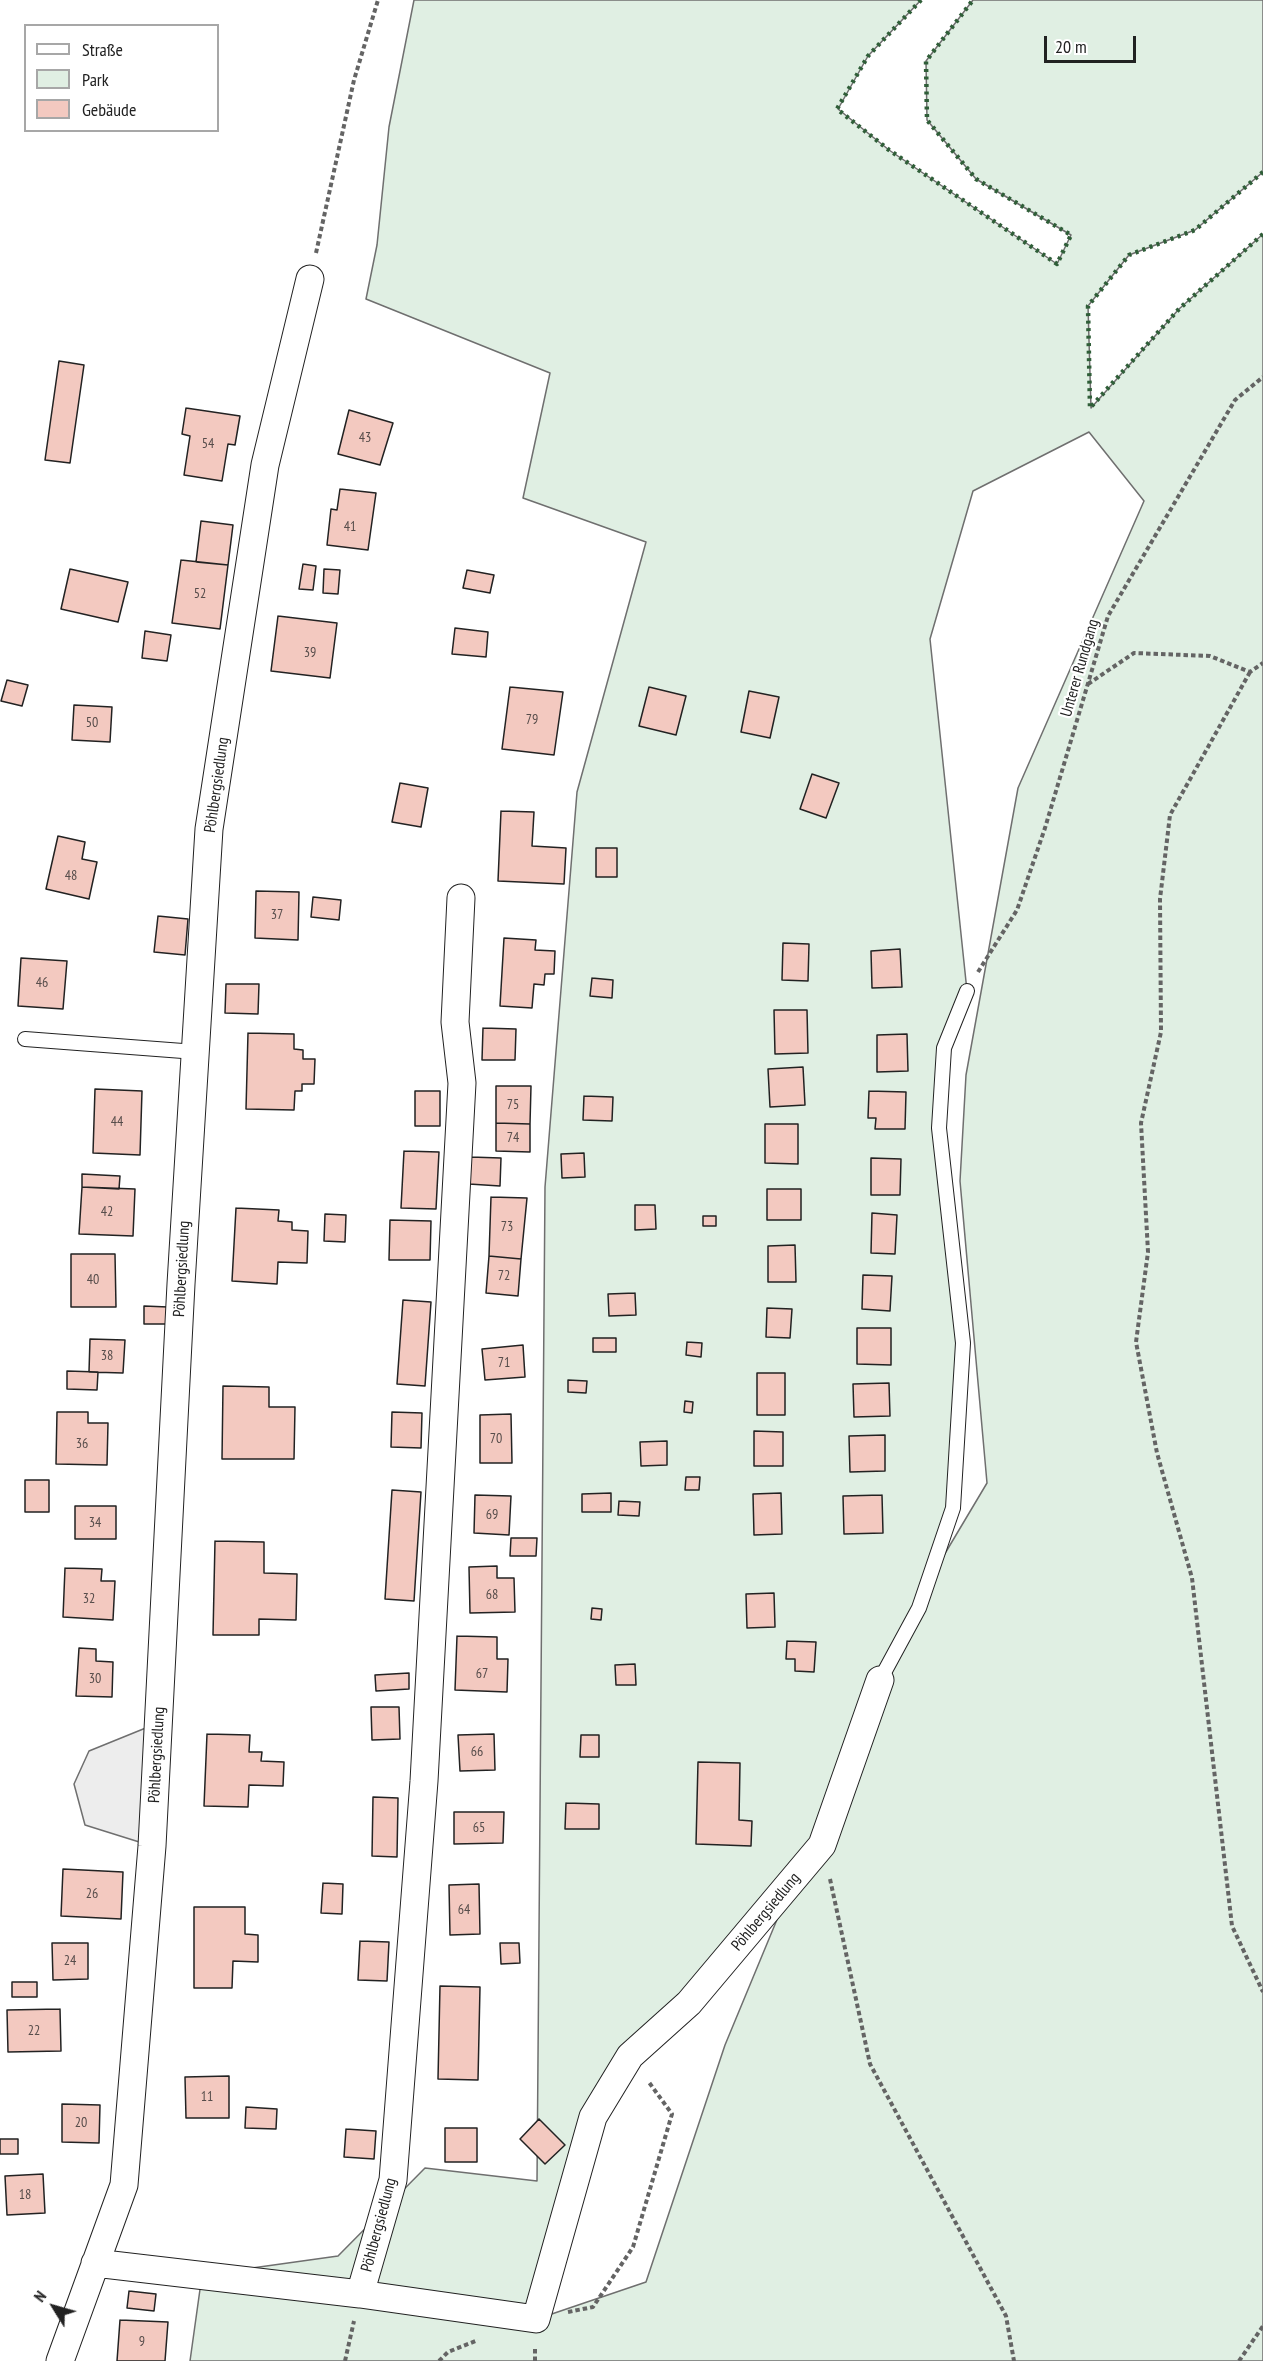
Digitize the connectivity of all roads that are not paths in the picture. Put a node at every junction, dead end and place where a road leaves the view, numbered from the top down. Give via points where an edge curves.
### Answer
1 (310, 279) road end
2 (461, 898) dead end
3 (967, 991) road end
4 (25, 1039) dead end
5 (196, 1052) junction
6 (880, 1680) joint
7 (95, 2263) junction
8 (360, 2294) junction
9 (60, 2361) edge

1 - 5 street, Pöhlbergsiedlung via 265,465 209,830
2 - 8 street, Pöhlbergsiedlung via 455,1023 462,1083 422,1804 393,2180
3 - 6 lane via 944,1048 939,1128 963,1343 953,1508 919,1608
4 - 5 lane
5 - 7 street, Pöhlbergsiedlung via 152,1846 132,2103 124,2185
6 - 8 street, Pöhlbergsiedlung via 822,1845 690,2003 630,2056 593,2117 536,2319
7 - 8 street, Pöhlbergsiedlung
7 - 9 street, Pöhlbergsiedlung

